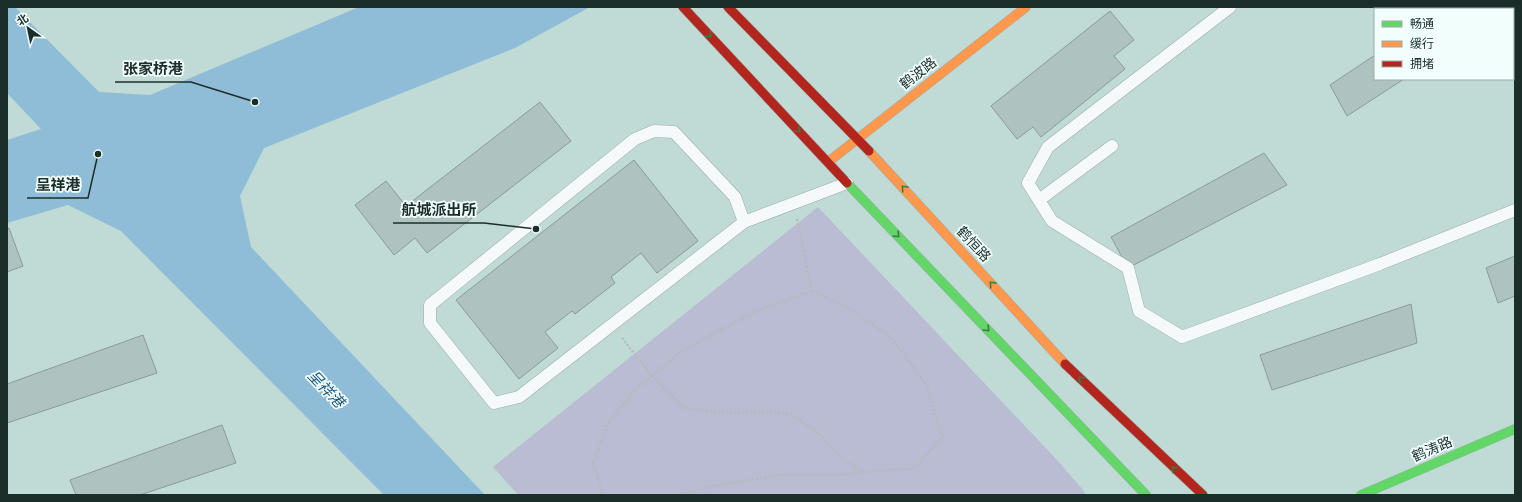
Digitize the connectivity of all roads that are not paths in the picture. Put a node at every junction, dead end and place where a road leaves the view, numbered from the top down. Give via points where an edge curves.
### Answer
1 (683, 7) edge
2 (728, 7) edge
3 (1026, 7) edge
4 (1230, 7) edge
5 (857, 138) junction
6 (1112, 146) dead end
7 (828, 162) junction
8 (847, 183) junction
9 (1039, 200) junction
10 (1515, 210) edge
11 (744, 222) junction
12 (1515, 429) edge
13 (1146, 495) edge
14 (1204, 495) edge
15 (1361, 495) edge

1 -> 7 street
2 - 5 street, 鹤恒路
3 - 5 street, 鹤波路
4 - 9 lane via 1048,147 1028,183
5 - 7 street, 鹤波路
14 -> 5 street, 鹤恒路 via 1063,362
6 - 9 lane
7 - 8 street
8 - 11 lane
8 -> 13 street
9 - 10 lane via 1052,221 1128,268 1139,311 1182,337 1380,264
11 - 11 lane via 519,397 494,403 430,323 430,305 635,139 654,131 674,132 735,197
12 - 15 street, 鹤涛路

